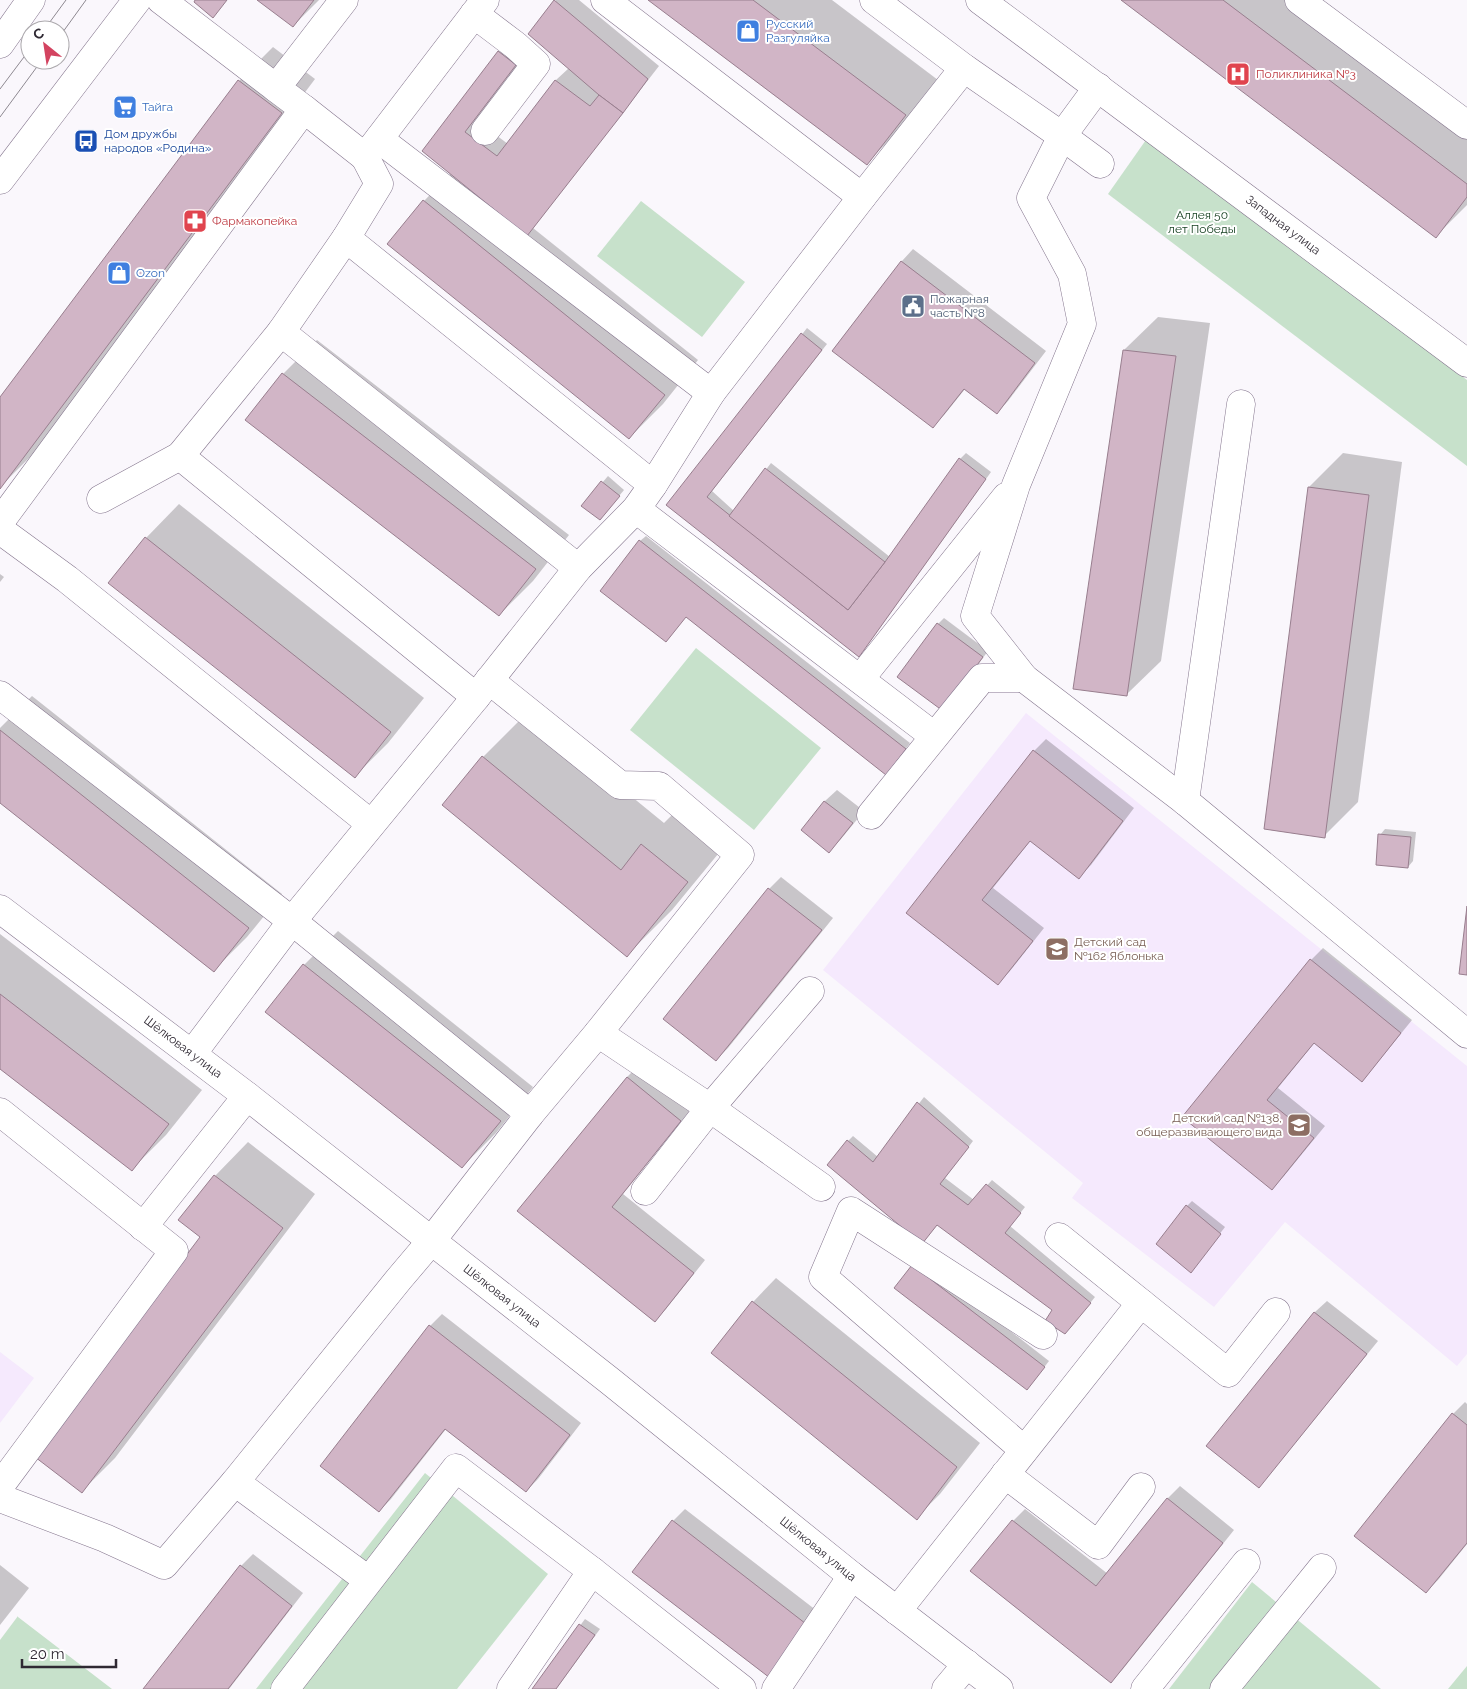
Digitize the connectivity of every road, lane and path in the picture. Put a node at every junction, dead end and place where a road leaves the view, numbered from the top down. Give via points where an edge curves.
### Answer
1 (31, 0) edge
2 (137, 0) edge
3 (161, 0) edge
4 (344, 0) edge
5 (605, 0) edge
6 (874, 0) edge
7 (1299, 0) edge
8 (996, 5) edge
9 (479, 7) edge
10 (0, 44) edge
11 (964, 68) junction
12 (1098, 87) junction
13 (276, 88) junction
14 (304, 109) junction
15 (1467, 125) edge
16 (485, 131) dead end
17 (1062, 136) junction
18 (372, 148) junction
19 (1100, 164) dead end
20 (0, 180) edge
21 (862, 197) junction
22 (346, 238) junction
23 (281, 332) junction
24 (1467, 363) edge
25 (711, 393) junction
26 (1240, 404) dead end
27 (180, 456) junction
28 (653, 485) junction
29 (1016, 485) junction
30 (101, 499) dead end
31 (636, 509) junction
32 (0, 522) edge
33 (0, 530) edge
34 (578, 568) junction
35 (1024, 678) junction
36 (860, 679) junction
37 (482, 688) junction
38 (0, 695) edge
39 (934, 736) junction
40 (1185, 801) junction
41 (872, 815) dead end
42 (371, 824) junction
43 (0, 909) edge
44 (292, 921) junction
45 (810, 991) dead end
46 (598, 1033) junction
47 (1467, 1034) edge
48 (192, 1054) junction
49 (247, 1096) junction
50 (710, 1108) junction
51 (0, 1112) edge
52 (530, 1114) junction
53 (821, 1187) dead end
54 (645, 1191) dead end
55 (142, 1227) junction
56 (1059, 1237) dead end
57 (432, 1240) junction
58 (1141, 1303) junction
59 (1276, 1312) dead end
60 (1044, 1335) dead end
61 (1024, 1450) junction
62 (1005, 1474) junction
63 (235, 1482) junction
64 (0, 1486) edge
65 (1141, 1487) dead end
66 (0, 1498) edge
67 (1246, 1563) dead end
68 (1322, 1568) dead end
69 (592, 1571) junction
70 (852, 1576) junction
71 (368, 1580) junction
72 (897, 1611) junction
73 (967, 1664) junction
74 (285, 1689) edge
75 (511, 1689) edge
76 (742, 1689) edge
77 (776, 1689) edge
78 (946, 1689) edge
79 (999, 1689) edge
80 (1145, 1689) edge
81 (1224, 1689) edge

1 - 10 main road
2 - 20 main road
3 - 13 main road
4 - 13 main road
5 - 21 main road
6 - 11 main road
7 - 15 main road
8 - 12 main road, Западная улица
9 - 16 main road via 536,64
9 - 18 main road
11 - 17 main road
11 - 21 main road
12 - 17 main road
12 - 24 main road, Западная улица
13 - 14 main road
14 - 18 main road
14 - 32 main road
17 - 19 main road
17 - 29 main road via 1031,198 1072,274 1082,324
18 - 22 main road via 379,184
18 - 25 main road
21 - 25 main road
22 - 23 main road
22 - 28 main road
23 - 27 main road
23 - 34 main road
25 - 28 main road
26 - 40 main road
27 - 30 main road
27 - 37 main road
28 - 31 main road
29 - 35 main road via 975,616
29 - 36 main road
31 - 34 main road
31 - 36 main road
33 - 42 main road via 68,579
34 - 37 main road
35 - 39 main road via 982,678
35 - 40 main road
36 - 39 main road
37 - 42 main road
37 - 46 main road via 620,785 659,786 740,855
38 - 44 main road
39 - 41 main road
40 - 47 main road
42 - 44 main road
43 - 48 main road, Шёлковая улица
44 - 48 main road
44 - 52 main road
45 - 50 main road
46 - 50 main road
46 - 52 main road
48 - 49 main road, Шёлковая улица
49 - 55 main road
49 - 57 main road, Шёлковая улица
50 - 53 main road
50 - 54 main road
51 - 55 main road
52 - 57 main road
55 - 64 main road via 174,1251
56 - 58 main road
57 - 63 main road
57 - 70 main road, Шёлковая улица
58 - 59 main road via 1228,1373
58 - 61 main road
60 - 61 main road via 851,1211 823,1277
61 - 62 main road
62 - 65 main road via 1098,1545
62 - 72 main road
63 - 66 main road via 164,1565 105,1538
63 - 71 main road
67 - 80 main road
68 - 81 main road
69 - 71 main road via 456,1468
69 - 75 main road
69 - 76 main road
70 - 72 main road, Шёлковая улица
70 - 77 main road
71 - 74 main road
72 - 73 main road, Шёлковая улица
73 - 78 main road
73 - 79 main road, Шёлковая улица

